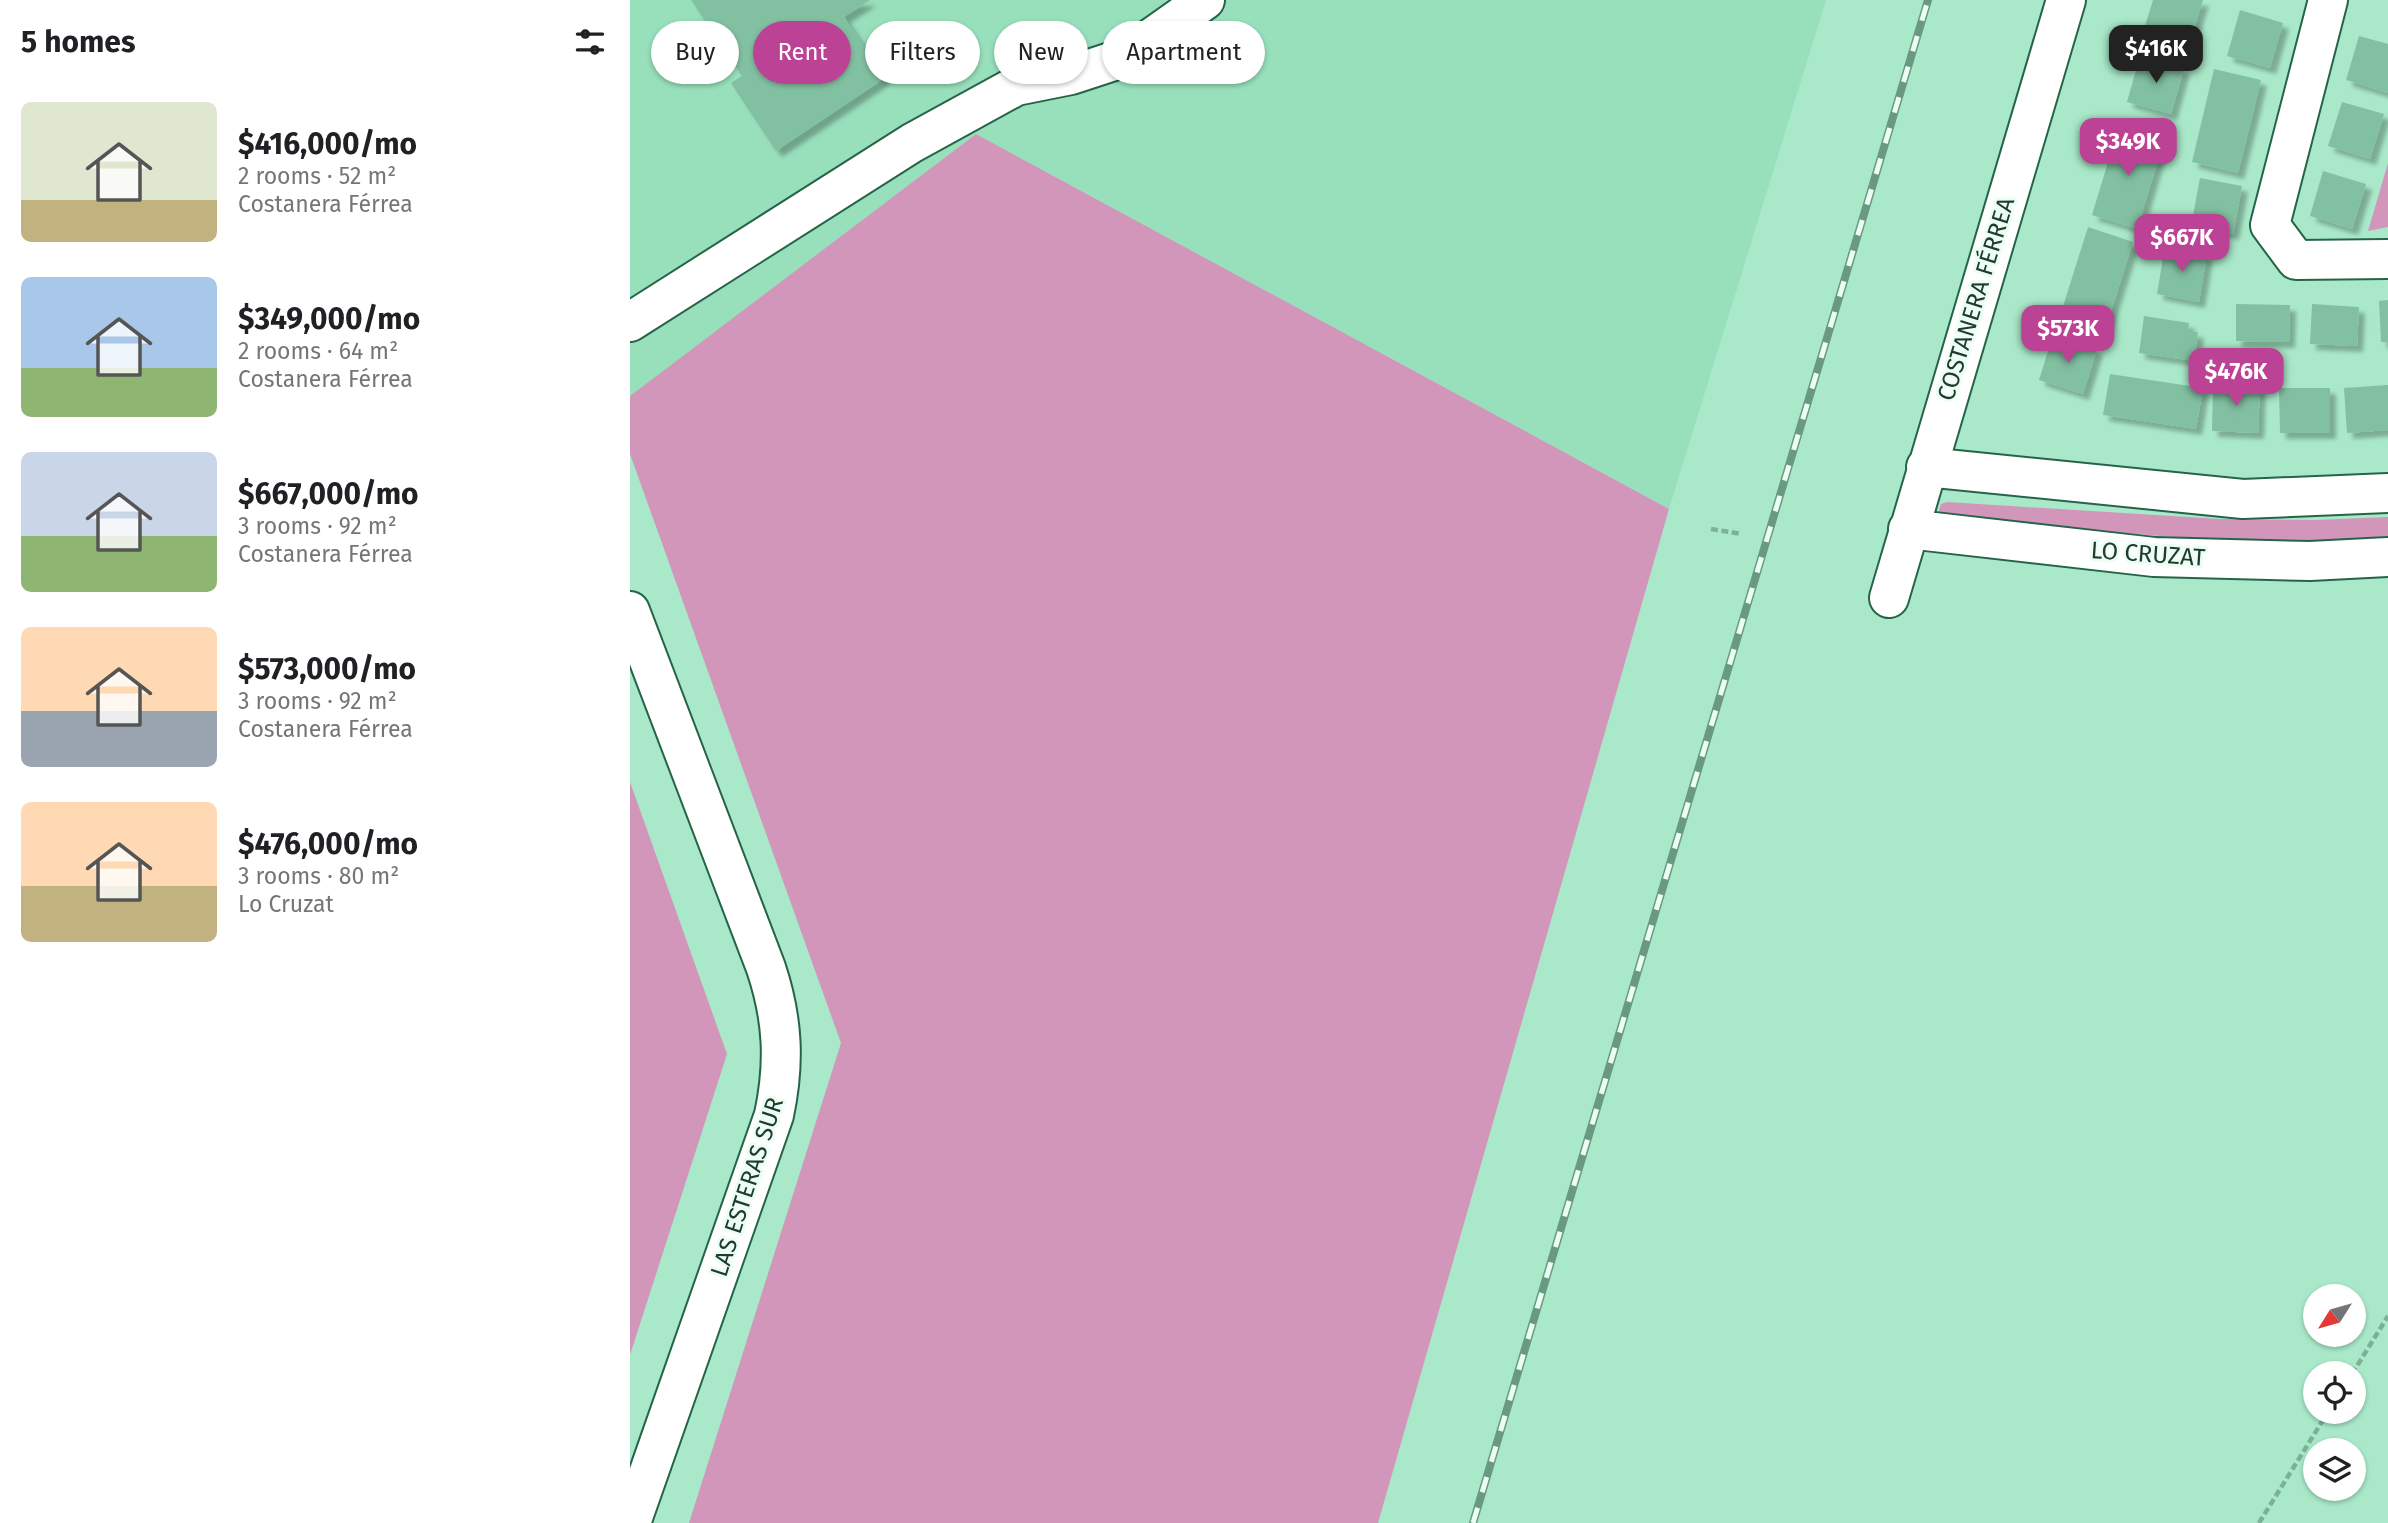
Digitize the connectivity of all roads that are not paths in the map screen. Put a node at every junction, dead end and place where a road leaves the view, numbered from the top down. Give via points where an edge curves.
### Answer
1 (1205, 0) edge
2 (2066, 0) edge
3 (2328, 0) edge
4 (2388, 259) edge
5 (630, 322) edge
6 (1926, 467) junction
7 (2388, 493) edge
8 (1908, 529) junction
9 (2388, 556) edge
10 (1889, 598) dead end
11 (630, 611) edge
12 (631, 1523) edge

1 - 5 street via 1123,58 1016,86 912,143
2 - 6 street, COSTANERA FÉRREA
3 - 4 street via 2270,225 2296,260
6 - 7 street via 2243,499
6 - 8 street, COSTANERA FÉRREA
8 - 9 street, LO CRUZAT via 2165,557 2310,561
8 - 10 street, COSTANERA FÉRREA
11 - 12 street, LAS ESTERAS SUR via 766,968 777,1001 783,1061 774,1115

